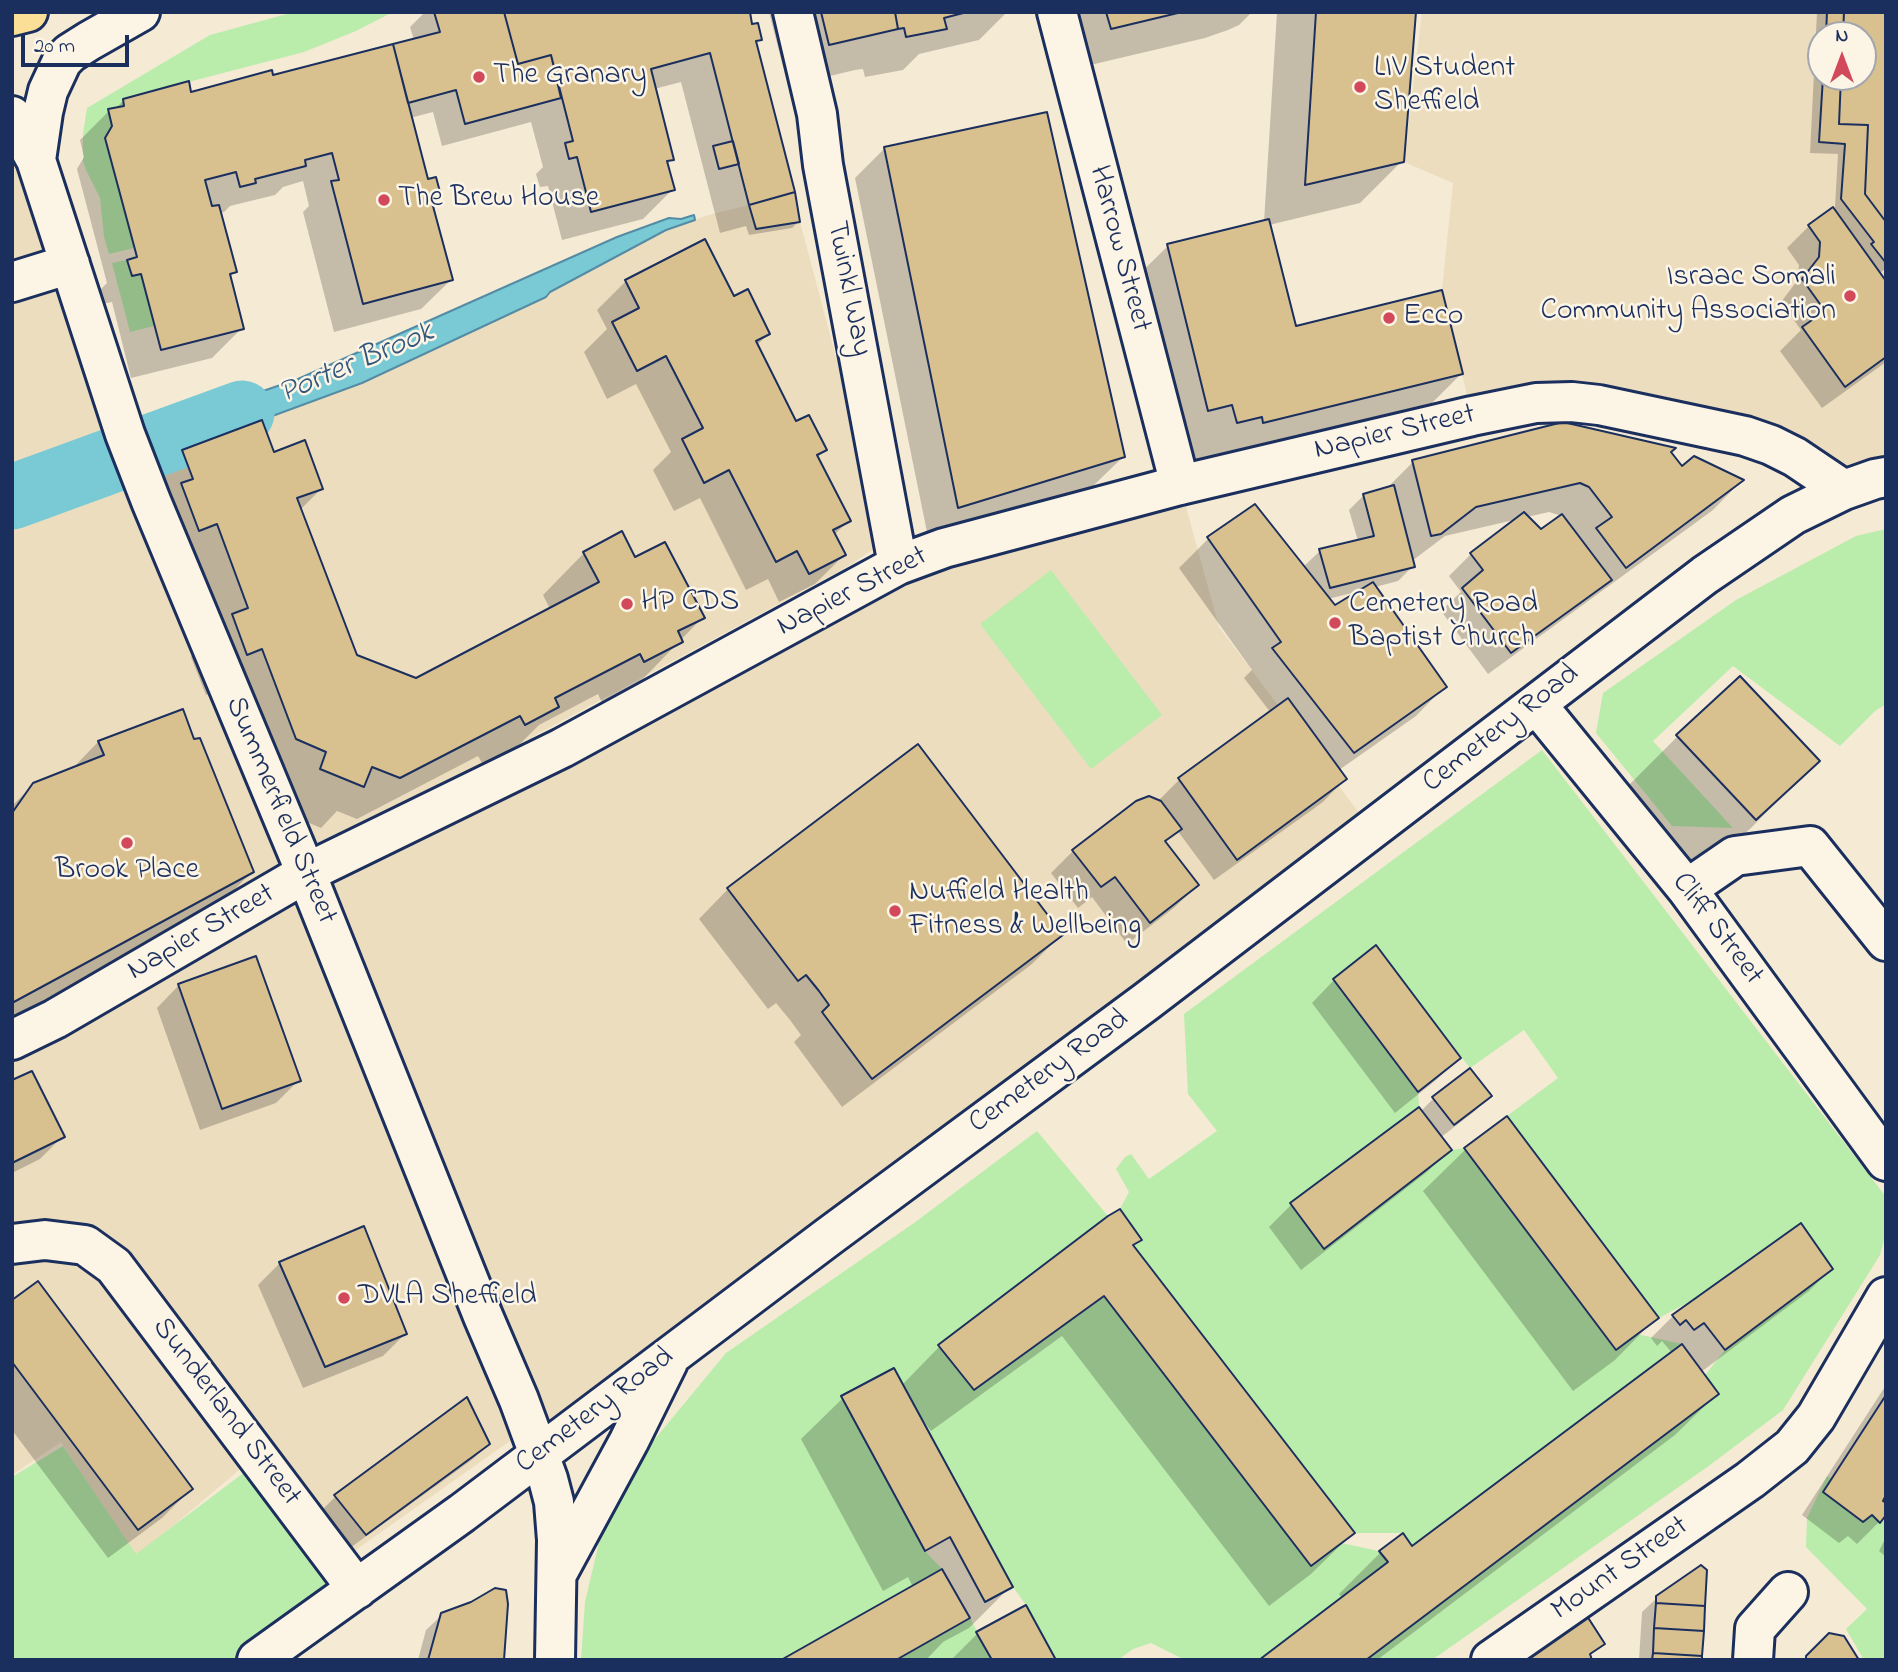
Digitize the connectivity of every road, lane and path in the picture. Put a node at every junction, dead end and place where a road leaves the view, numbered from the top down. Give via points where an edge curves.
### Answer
1 (28, 12) edge
2 (140, 12) edge
3 (793, 12) edge
4 (1056, 12) edge
5 (12, 16) edge
6 (12, 116) edge
7 (36, 160) junction
8 (70, 264) junction
9 (12, 282) edge
10 (1886, 477) edge
11 (1180, 485) junction
12 (1844, 490) junction
13 (898, 565) junction
14 (1537, 705) junction
15 (306, 873) junction
16 (1687, 889) junction
17 (1886, 941) edge
18 (12, 1040) edge
19 (1886, 1161) edge
20 (12, 1244) edge
21 (1886, 1297) edge
22 (673, 1354) junction
23 (540, 1455) junction
24 (556, 1577) junction
25 (357, 1589) junction
26 (1788, 1592) dead end
27 (257, 1660) edge
28 (555, 1660) edge
29 (1491, 1660) edge
30 (1753, 1660) edge

1 - 5 main road
2 - 7 street, Summerfield Street via 70,54 58,67 43,112
3 - 13 street, Twinkl Way via 817,114
4 - 11 street, Harrow Street
6 - 7 street, Summerfield Street
7 - 8 street, Summerfield Street
8 - 9 street
8 - 15 street, Summerfield Street via 125,434
10 - 12 street, Cemetery Road
11 - 12 street, Napier Street via 1494,411 1572,402 1772,445
11 - 13 street, Napier Street via 944,548
12 - 14 street, Cemetery Road via 1793,515 1705,575
13 - 15 street, Napier Street via 562,748
14 - 16 street, Cliff Street
14 - 22 street, Cemetery Road
15 - 18 street, Napier Street
15 - 23 street, Summerfield Street
16 - 17 street via 1735,856 1810,846
16 - 19 street, Cliff Street
20 - 25 street, Sunderland Street via 45,1240 85,1245 114,1266
21 - 29 street, Mount Street via 1816,1417 1792,1447
22 - 23 street, Cemetery Road
22 - 24 street
23 - 24 street, Summerfield Street via 554,1502
23 - 25 street, Cemetery Road
24 - 28 street, Summerfield Street
25 - 27 street, Cemetery Road
26 - 30 street via 1755,1629

